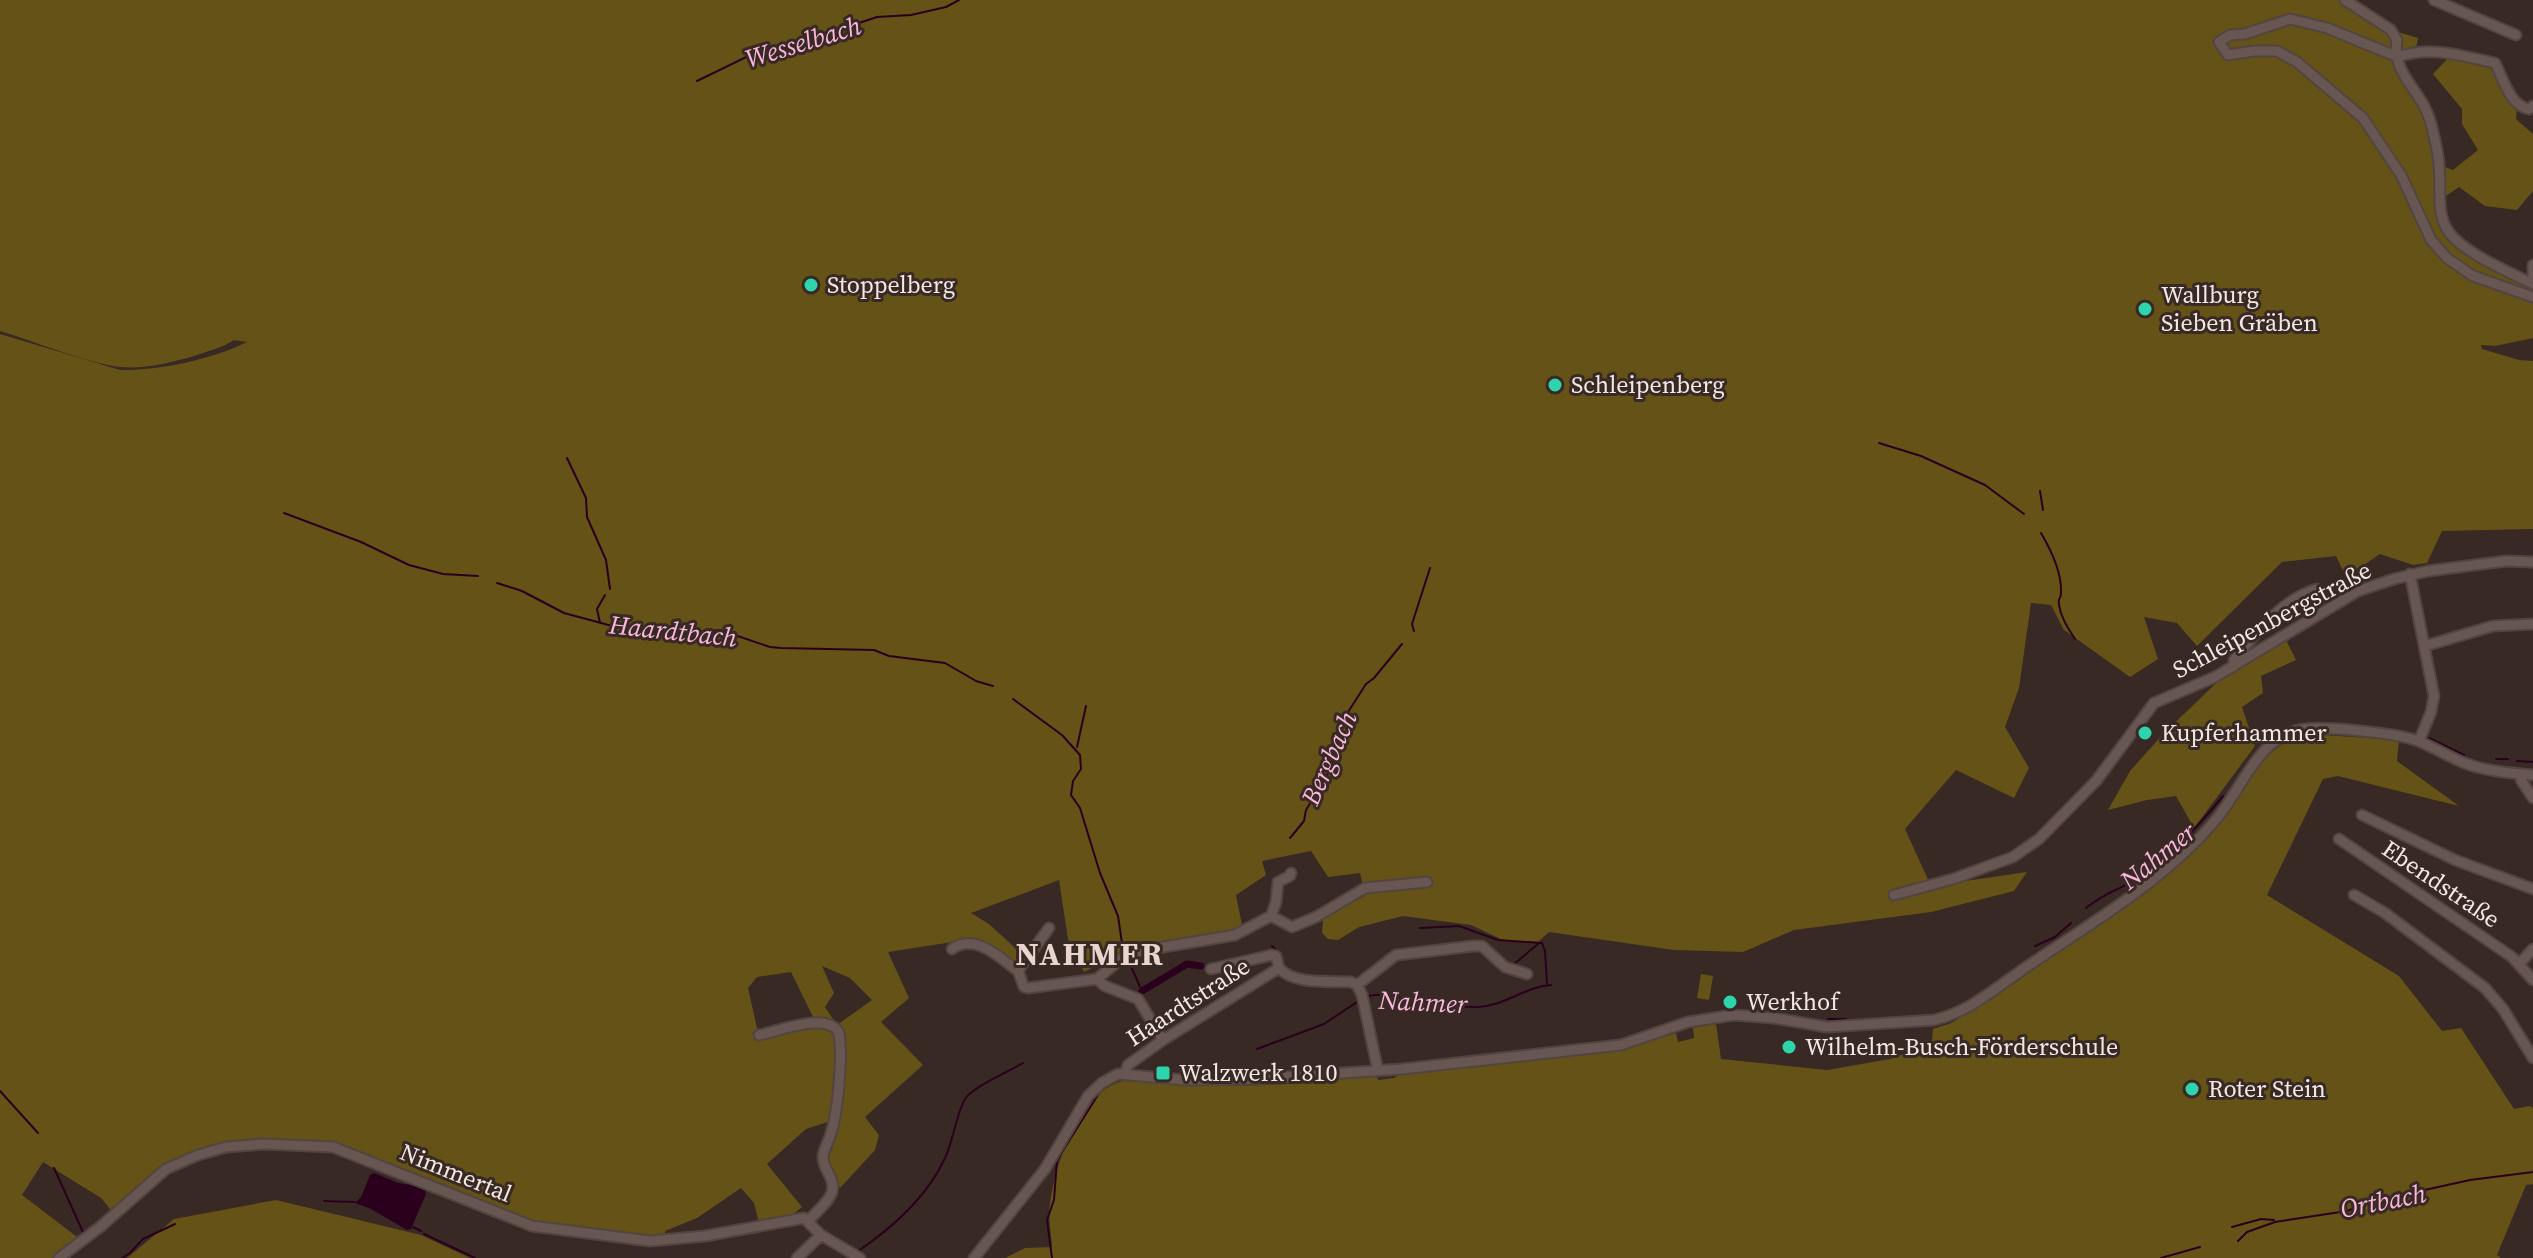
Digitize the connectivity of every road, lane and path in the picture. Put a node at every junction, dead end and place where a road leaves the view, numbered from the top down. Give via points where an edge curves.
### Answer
1 (2345, 0) edge
2 (2434, 0) edge
3 (2516, 35) dead end
4 (2398, 57) junction
5 (2533, 106) edge
6 (2533, 265) edge
7 (2533, 282) edge
8 (2533, 297) edge
9 (2533, 562) edge
10 (2410, 574) junction
11 (2317, 589) dead end
12 (2533, 624) edge
13 (2425, 646) junction
14 (2233, 667) junction
15 (2419, 741) junction
16 (2522, 774) junction
17 (2533, 775) edge
18 (2533, 798) edge
19 (2362, 815) dead end
20 (2339, 839) dead end
21 (1291, 873) dead end
22 (1427, 882) dead end
23 (2533, 889) edge
24 (1894, 895) dead end
25 (2354, 895) dead end
26 (1271, 916) junction
27 (1049, 928) dead end
28 (952, 949) dead end
29 (2533, 949) edge
30 (2520, 963) junction
31 (1279, 968) junction
32 (1211, 969) dead end
33 (1018, 971) junction
34 (1527, 974) dead end
35 (1097, 979) junction
36 (2533, 980) edge
37 (1361, 994) junction
38 (759, 1035) dead end
39 (1163, 1040) junction
40 (2533, 1058) edge
41 (1378, 1071) junction
42 (1125, 1074) junction
43 (809, 1220) junction
44 (821, 1235) junction
45 (59, 1258) edge
46 (797, 1258) edge
47 (860, 1258) edge
48 (974, 1258) edge

1 - 4 street via 2391,30
2 - 3 street
4 - 5 street via 2415,51 2448,53 2495,63 2514,102 2521,108
4 - 7 street via 2434,134 2444,225 2471,250
4 - 8 street via 2290,19 2219,42 2228,55 2277,51 2297,62 2363,118 2401,175 2431,240 2447,258 2473,276
6 - 7 street
9 - 10 street, Schleipenbergstraße
10 - 13 street
10 - 14 street, Schleipenbergstraße via 2358,591
11 - 14 street via 2297,595 2277,613
12 - 13 street via 2493,626
13 - 15 street via 2434,696
14 - 24 street, Schleipenbergstraße via 2148,708 2096,781 2039,839 2013,857
15 - 16 street via 2471,765
15 - 41 street via 2311,728 2280,737 2260,756 2208,829 2155,877 1984,999 1948,1017 1849,1027 1734,1015 1688,1022 1621,1045
16 - 17 street
16 - 18 street
19 - 23 street via 2455,860
20 - 30 street, Ebendstraße
21 - 26 street via 1278,882
22 - 26 street via 1365,888 1292,927
25 - 40 street via 2485,988
26 - 35 street via 1235,935 1128,953
27 - 33 street
28 - 33 street via 975,943
29 - 30 street
30 - 36 street, Ebendstraße
31 - 32 street, Haardtstraße via 1272,955
31 - 37 street, Haardtstraße via 1297,979 1351,982
31 - 39 street, Haardtstraße
33 - 35 street via 1028,988
34 - 37 street via 1505,967 1482,946 1396,955
35 - 39 street via 1138,999
37 - 41 street
38 - 43 street via 823,1021 839,1033 835,1107 823,1161 833,1190
39 - 42 street, Haardtstraße via 1128,1065
41 - 42 street via 1186,1080
42 - 48 street, Haardtstraße via 1102,1083 1088,1096 1045,1169
43 - 44 street
43 - 45 street, Nimmertal via 650,1241 532,1226 333,1147 265,1144 226,1147 166,1169
44 - 46 street
44 - 47 street

